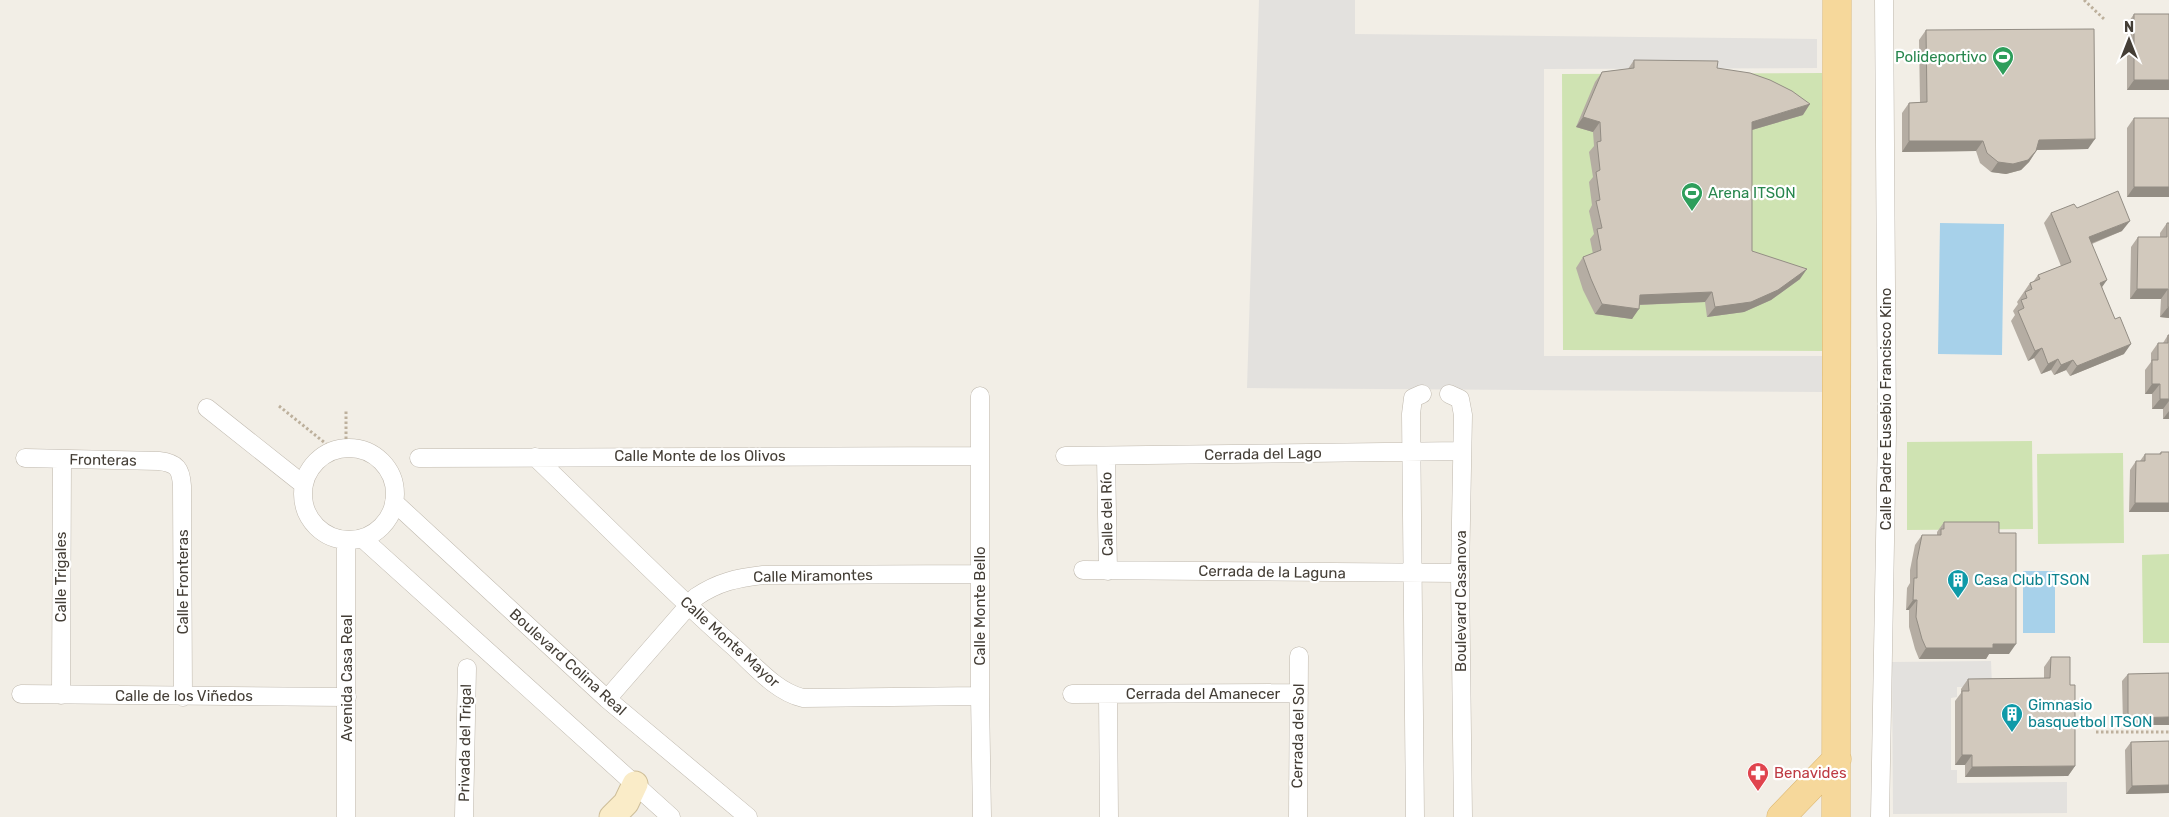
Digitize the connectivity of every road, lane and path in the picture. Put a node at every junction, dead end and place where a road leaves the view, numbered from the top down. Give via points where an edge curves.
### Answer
1 (1837, 0) edge
2 (1884, 0) edge
3 (2084, 0) edge
4 (2104, 19) dead end
5 (1422, 394) dead end
6 (1449, 394) dead end
7 (980, 396) dead end
8 (279, 406) dead end
9 (207, 408) dead end
10 (346, 409) dead end
11 (340, 450) junction
12 (1461, 451) junction
13 (1411, 452) junction
14 (980, 456) junction
15 (1065, 456) dead end
16 (535, 457) junction
17 (1106, 457) junction
18 (25, 458) dead end
19 (419, 458) dead end
20 (62, 459) junction
21 (178, 468) joint
22 (304, 485) junction
23 (394, 502) junction
24 (354, 539) junction
25 (1083, 570) dead end
26 (1108, 571) junction
27 (980, 574) junction
28 (1412, 574) junction
29 (1460, 574) junction
30 (688, 606) junction
31 (1299, 656) dead end
32 (467, 668) dead end
33 (1299, 693) junction
34 (20, 694) dead end
35 (1072, 694) dead end
36 (1108, 694) junction
37 (60, 695) junction
38 (980, 696) junction
39 (183, 697) junction
40 (347, 698) junction
41 (607, 699) junction
42 (2096, 732) dead end
43 (2169, 732) edge
44 (1837, 759) junction
45 (634, 784) junction
46 (346, 817) edge
47 (464, 817) edge
48 (612, 817) edge
49 (671, 817) edge
50 (748, 817) edge
51 (982, 817) edge
52 (1109, 817) edge
53 (1298, 817) edge
54 (1415, 817) edge
55 (1463, 817) edge
56 (1781, 817) edge
57 (1836, 817) edge
58 (1880, 817) edge

1 - 44 main road
2 - 58 street, Calle Padre Eusebio Francisco Kino via 1886,432
3 - 4 path
5 - 13 street via 1414,397 1412,403
6 - 12 street, Boulevard Casanova via 1457,396 1462,403
7 - 14 street, Calle Monte Bello
8 - 11 path
9 - 22 street
10 - 11 path
11 - 22 street via 314,464
11 - 23 street via 358,449 379,460 392,479
12 - 13 street, Cerrada del Lago
12 - 29 street, Boulevard Casanova
13 - 17 street, Cerrada del Lago
13 - 28 street
14 - 16 street, Calle Monte de los Olivos
14 - 27 street, Calle Monte Bello
15 - 17 street, Cerrada del Lago
16 - 19 street, Calle Monte de los Olivos
16 - 30 street, Calle Monte Mayor
17 - 26 street, Calle del Río
18 - 20 street, Fronteras
20 - 21 street, Fronteras via 159,461 175,464
20 - 37 street, Calle Trigales
21 - 39 street, Calle Fronteras via 182,480
22 - 24 street via 304,504 312,522 327,535
23 - 24 street via 392,512 383,525 372,534
23 - 41 street, Boulevard Colina Real
24 - 40 street, Avenida Casa Real
24 - 45 street
25 - 26 street, Cerrada de la Laguna
26 - 28 street, Cerrada de la Laguna
27 - 30 street, Calle Miramontes via 744,577 711,586
27 - 38 street, Calle Monte Bello
28 - 29 street, Cerrada de la Laguna
28 - 54 street
29 - 55 street, Boulevard Casanova
30 - 38 street, Calle Monte Mayor via 794,696
30 - 41 street, Calle Miramontes
31 - 33 street, Cerrada del Sol
32 - 47 street, Privada del Trigal
33 - 36 street, Cerrada del Amanecer
33 - 53 street, Cerrada del Sol
34 - 37 street, Calle de los Viñedos
35 - 36 street, Cerrada del Amanecer
36 - 52 street, Cerrada del Amanecer
37 - 39 street, Calle de los Viñedos
38 - 51 street, Calle Monte Bello
39 - 40 street, Calle de los Viñedos
40 - 46 street, Avenida Casa Real
41 - 50 street, Boulevard Colina Real
42 - 43 path
44 - 56 main road
44 - 57 main road
45 - 48 main road via 626,803
45 - 49 street

